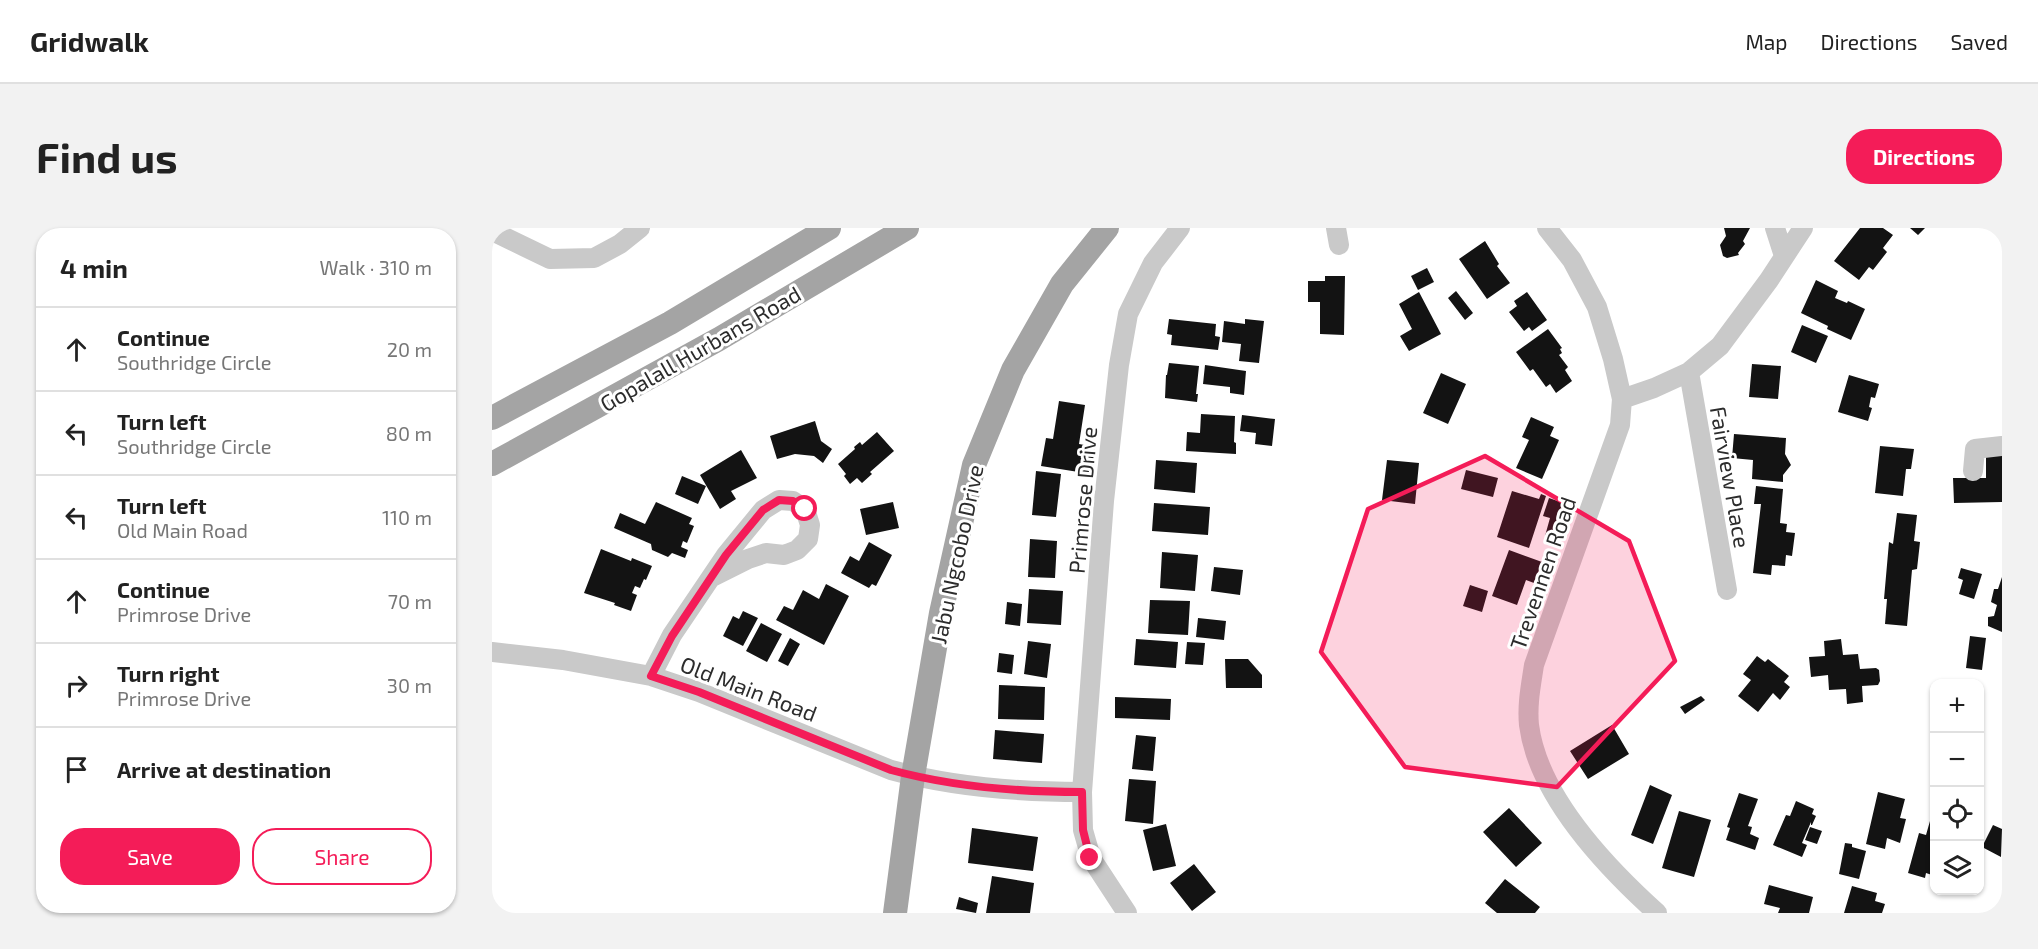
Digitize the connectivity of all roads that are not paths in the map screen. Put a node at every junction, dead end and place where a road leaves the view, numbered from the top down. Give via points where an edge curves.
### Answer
1 (640, 228) edge
2 (829, 228) edge
3 (907, 228) edge
4 (1107, 228) edge
5 (1180, 228) edge
6 (1548, 228) edge
7 (1774, 228) edge
8 (1803, 228) edge
9 (492, 231) edge
10 (1785, 256) junction
11 (1689, 372) junction
12 (1622, 399) junction
13 (492, 418) edge
14 (2002, 446) edge
15 (492, 464) edge
16 (1973, 471) dead end
17 (712, 577) junction
18 (1727, 590) dead end
19 (492, 652) edge
20 (651, 676) junction
21 (913, 776) junction
22 (1082, 792) junction
23 (895, 913) edge
24 (1127, 913) edge
25 (1657, 913) edge

1 - 9 street via 594,258 550,259
2 - 13 main road, Gopalall Hurbans Road via 670,323
3 - 15 main road, Gopalall Hurbans Road via 719,339
4 - 21 main road, Jabu Ngcobo Drive via 1062,284 1018,361 974,465 941,613
5 - 22 street, Primrose Drive via 1154,264 1128,314 1119,365 1104,501
6 - 12 street, Trevennen Road via 1572,260 1597,307
7 - 10 street
8 - 10 street
10 - 11 street via 1720,346
11 - 12 street
11 - 18 street, Fairview Place
12 - 25 street, Trevennen Road via 1620,425 1534,665 1528,699 1529,726 1548,782 1568,814 1611,870
14 - 16 street via 1975,449
17 - 17 street via 763,510 779,500 793,501 805,509 810,525 808,539 797,550 784,555 766,553
17 - 20 street via 672,636
19 - 20 street, Old Main Road
20 - 21 street, Old Main Road
21 - 22 street via 977,787
21 - 23 main road, Jabu Ngcobo Drive
22 - 24 street, Primrose Drive via 1083,830 1090,858

